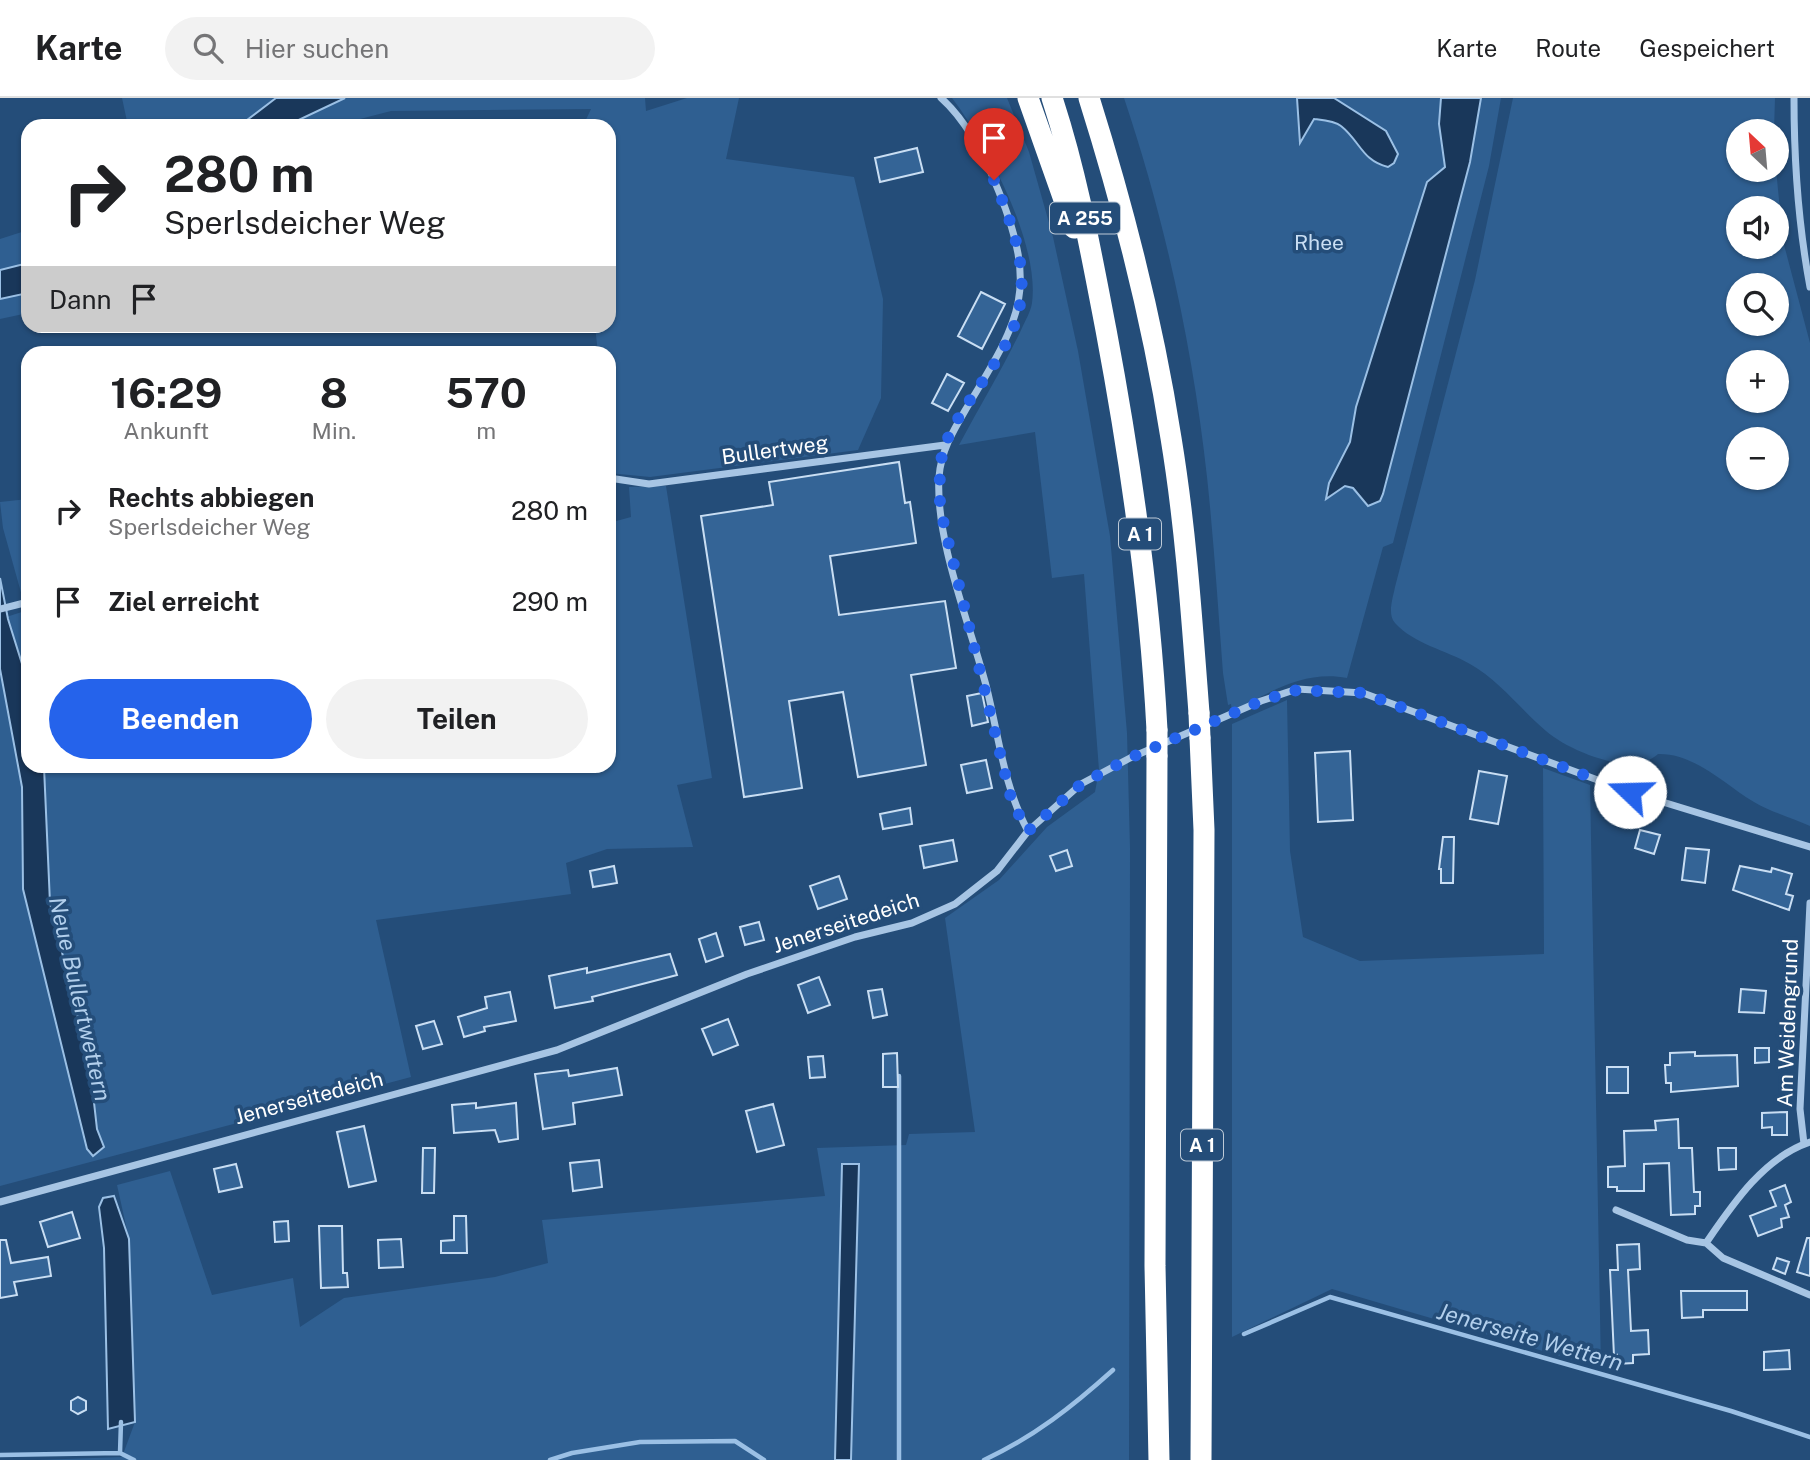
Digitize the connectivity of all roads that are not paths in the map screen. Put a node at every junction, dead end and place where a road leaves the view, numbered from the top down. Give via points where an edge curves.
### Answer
1 (941, 98) edge
2 (1028, 98) edge
3 (1052, 98) edge
4 (1089, 98) edge
5 (1794, 98) edge
6 (1810, 287) edge
7 (1108, 340) junction
8 (945, 444) junction
9 (616, 479) edge
10 (21, 604) edge
11 (0, 610) edge
12 (1028, 831) junction
13 (1810, 847) edge
14 (1810, 902) edge
15 (1807, 1143) edge
16 (0, 1202) edge
17 (1616, 1210) dead end
18 (1706, 1243) junction
19 (1810, 1295) edge
20 (1159, 1460) edge
21 (1201, 1460) edge

1 - 8 street via 971,135 994,180 1020,259 1020,305 1008,337
2 - 7 highway, A 1 via 1069,209
3 - 7 highway, A 255 via 1083,207
4 - 21 highway, A 1, bridge via 1136,264 1171,438 1189,580 1204,830
5 - 6 street via 1799,226
7 - 20 highway, A 1, bridge via 1142,549 1157,730
8 - 9 street, Bullertweg via 649,484
8 - 12 street via 939,477 947,542 1012,802
10 - 11 street
12 - 13 street, Jenerseitedeich via 1081,784 1130,758 1261,701 1297,690 1324,689 1363,693 1630,792
12 - 16 street, Jenerseitedeich via 996,871 955,904 912,923 747,974 556,1050
14 - 15 street, Am Weidengrund via 1800,1109
15 - 18 street, Am Weidengrund via 1750,1185
17 - 18 street via 1687,1240
18 - 19 street via 1723,1258

